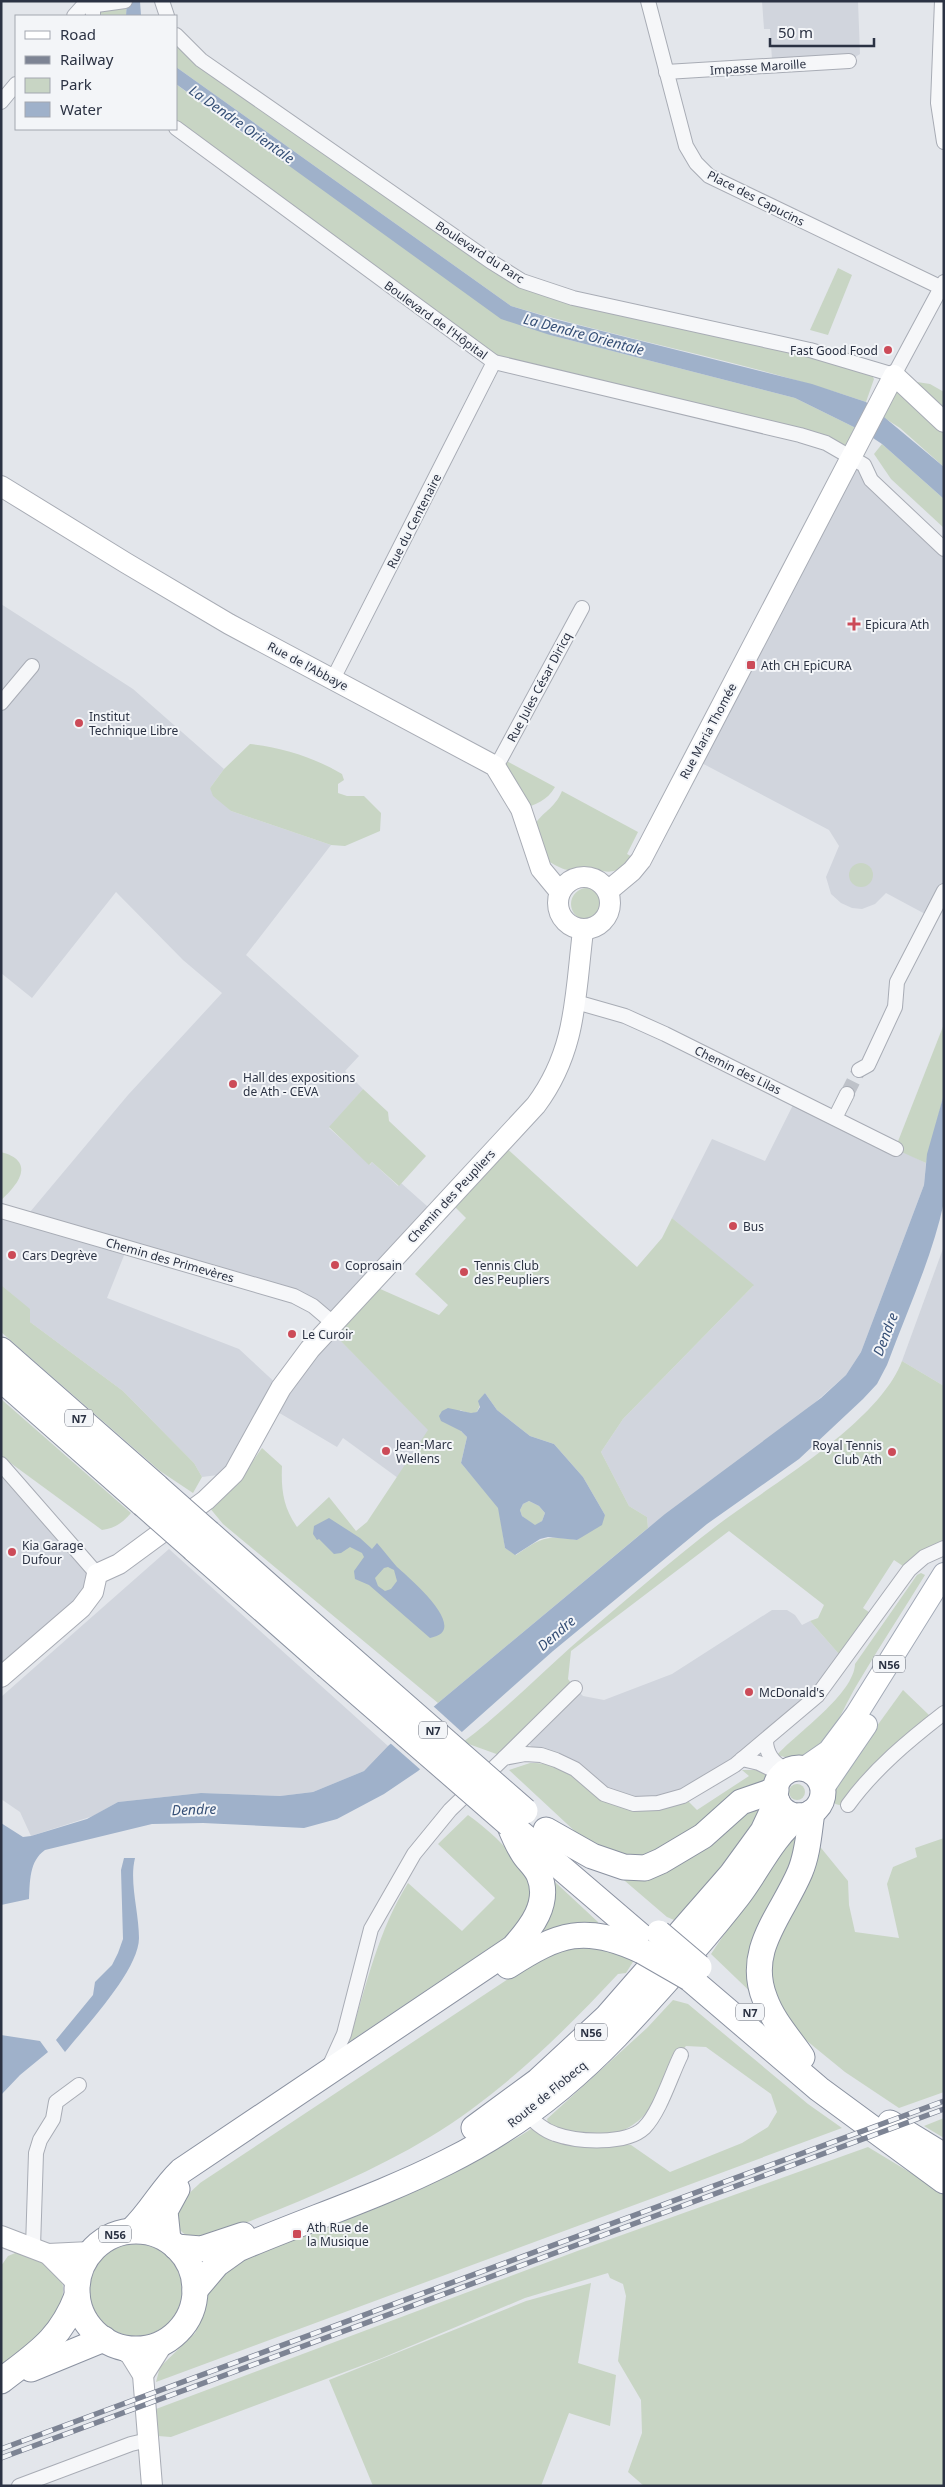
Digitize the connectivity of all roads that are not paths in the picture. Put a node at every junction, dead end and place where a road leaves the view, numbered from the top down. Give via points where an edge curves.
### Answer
1 (125, 1) edge
2 (162, 1) edge
3 (648, 1) edge
4 (942, 1) edge
5 (93, 7) edge
6 (75, 15) edge
7 (167, 15) edge
8 (178, 37) edge
9 (849, 61) dead end
10 (666, 72) junction
11 (15, 85) edge
12 (1, 102) edge
13 (178, 129) edge
14 (944, 142) edge
15 (942, 284) edge
16 (494, 362) junction
17 (891, 382) junction
18 (944, 422) edge
19 (854, 452) junction
20 (1, 486) edge
21 (944, 550) edge
22 (582, 608) dead end
23 (32, 666) dead end
24 (333, 679) junction
25 (1, 703) edge
26 (495, 766) junction
27 (608, 891) junction
28 (944, 891) edge
29 (560, 892) junction
30 (583, 931) junction
31 (576, 1002) junction
32 (859, 1070) tunnel mouth
33 (847, 1094) tunnel mouth
34 (835, 1118) junction
35 (896, 1149) dead end
36 (1, 1211) edge
37 (333, 1323) junction
38 (1, 1350) edge
39 (1, 1379) edge
40 (1, 1464) edge
41 (150, 1496) junction
42 (944, 1548) edge
43 (97, 1574) junction
44 (944, 1574) edge
45 (944, 1602) edge
46 (1, 1676) edge
47 (575, 1688) dead end
48 (944, 1712) edge
49 (766, 1740) junction
50 (504, 1758) junction
51 (742, 1759) junction
52 (785, 1781) junction
53 (823, 1788) junction
54 (848, 1805) dead end
55 (806, 1814) junction
56 (517, 1818) junction
57 (546, 1830) junction
58 (650, 1942) junction
59 (694, 1972) junction
60 (681, 2055) dead end
61 (802, 2057) junction
62 (326, 2072) junction
63 (79, 2085) dead end
64 (526, 2114) junction
65 (944, 2156) edge
66 (944, 2181) edge
67 (132, 2230) junction
68 (2, 2239) edge
69 (172, 2243) junction
70 (40, 2250) junction
71 (90, 2252) junction
72 (77, 2290) junction
73 (195, 2290) junction
74 (110, 2342) junction
75 (164, 2342) junction
76 (143, 2375) junction
77 (1, 2381) edge
78 (148, 2440) junction
79 (19, 2486) edge
80 (152, 2486) edge

1 - 5 street
2 - 7 street
3 - 10 street, Place des Capucins
4 - 14 street via 938,103
5 - 6 street via 82,7
8 - 17 street, Boulevard du Parc via 201,60 522,280 573,298 810,350
9 - 10 street, Impasse Maroille
10 - 15 street, Place des Capucins via 686,146 709,176 890,263
11 - 12 street
13 - 16 street, Boulevard de l'Hôpital
15 - 17 street
16 - 19 street, Boulevard de l'Hôpital via 812,438
16 - 24 street, Rue du Centenaire
17 - 18 street
17 - 19 street, Rue Maria Thomée
19 - 21 street via 871,480
19 - 27 street, Rue Maria Thomée via 641,860
20 - 24 street, Rue de l'Abbaye via 229,624
22 - 26 street, Rue Jules César Diricq
23 - 25 street
24 - 26 street, Rue de l'Abbaye
26 - 29 street via 521,809 541,869
27 - 29 street via 596,879 579,877
27 - 30 street via 611,908 608,916 595,928
28 - 32 street via 897,982 895,1007 868,1065
29 - 30 street via 562,918
30 - 31 street, Chemin des Peupliers
31 - 34 street, Chemin des Lilas via 625,1016
31 - 37 street, Chemin des Peupliers via 562,1062 536,1104
33 - 34 street
34 - 35 street, Chemin des Lilas
36 - 37 street, Chemin des Primevères via 294,1296 313,1306
37 - 43 street, Chemin des Peupliers via 281,1388 234,1473 206,1500 119,1564
38 - 41 highway, N7
39 - 41 highway, N7
40 - 43 street
41 - 56 highway, N7, bridge
42 - 49 street via 924,1557 909,1570 817,1696
43 - 46 street via 93,1592 81,1608
44 - 52 main road, N56 via 856,1715 829,1751
45 - 53 main road, N56
47 - 50 street
48 - 54 street via 906,1742
49 - 51 street
49 - 52 street via 772,1760
50 - 51 street via 541,1755 575,1770 612,1798 649,1805 683,1796
50 - 62 street via 450,1810 414,1854 371,1929 344,2034
51 - 52 street via 759,1762
52 - 53 highway via 816,1775
52 - 55 highway via 786,1812
52 - 57 highway via 741,1802 704,1836 662,1862 645,1868 624,1867 592,1856
52 - 69 highway, Route de Flobecq / N56 via 762,1831 731,1875 607,2016 538,2081 498,2112 422,2160 376,2183 211,2247 194,2250
53 - 55 highway, N56 via 819,1806
55 - 61 highway via 804,1859 766,1934 760,1950 759,1968 765,2000
55 - 64 highway, Route de Flobecq / N56 via 780,1833 747,1884 705,1936 615,2036
56 - 57 highway, N7
56 - 58 highway, N7 via 534,1843
56 - 62 highway via 522,1852 539,1875 542,1885 541,1908 527,1933 513,1948
57 - 58 highway, N7
58 - 59 highway, N7, bridge
58 - 69 highway via 584,1934 568,1935 540,1946 189,2176 170,2198 165,2211
59 - 61 highway, N7
59 - 66 highway via 811,2083
60 - 64 street via 644,2128 624,2139 593,2140 556,2134
61 - 65 highway, N7 via 879,2115
62 - 67 highway via 181,2171
63 - 70 street via 56,2102 53,2119 36,2153
64 - 73 highway, Route de Flobecq / N56 via 490,2139 424,2174 238,2249 217,2264
67 - 69 highway, N56 via 156,2234
67 - 71 highway, N56 via 108,2237
68 - 70 street
69 - 73 highway, N56 via 190,2266
70 - 71 street
70 - 72 street
71 - 72 highway, N56 via 81,2267
72 - 74 highway via 85,2321
72 - 77 highway, N56 via 62,2328 50,2342
73 - 75 highway, N56 via 194,2302 183,2325
74 - 75 highway, N56 via 132,2349
74 - 76 street via 130,2354
74 - 77 highway, N56
75 - 76 street
76 - 78 street
78 - 79 street
78 - 80 street

